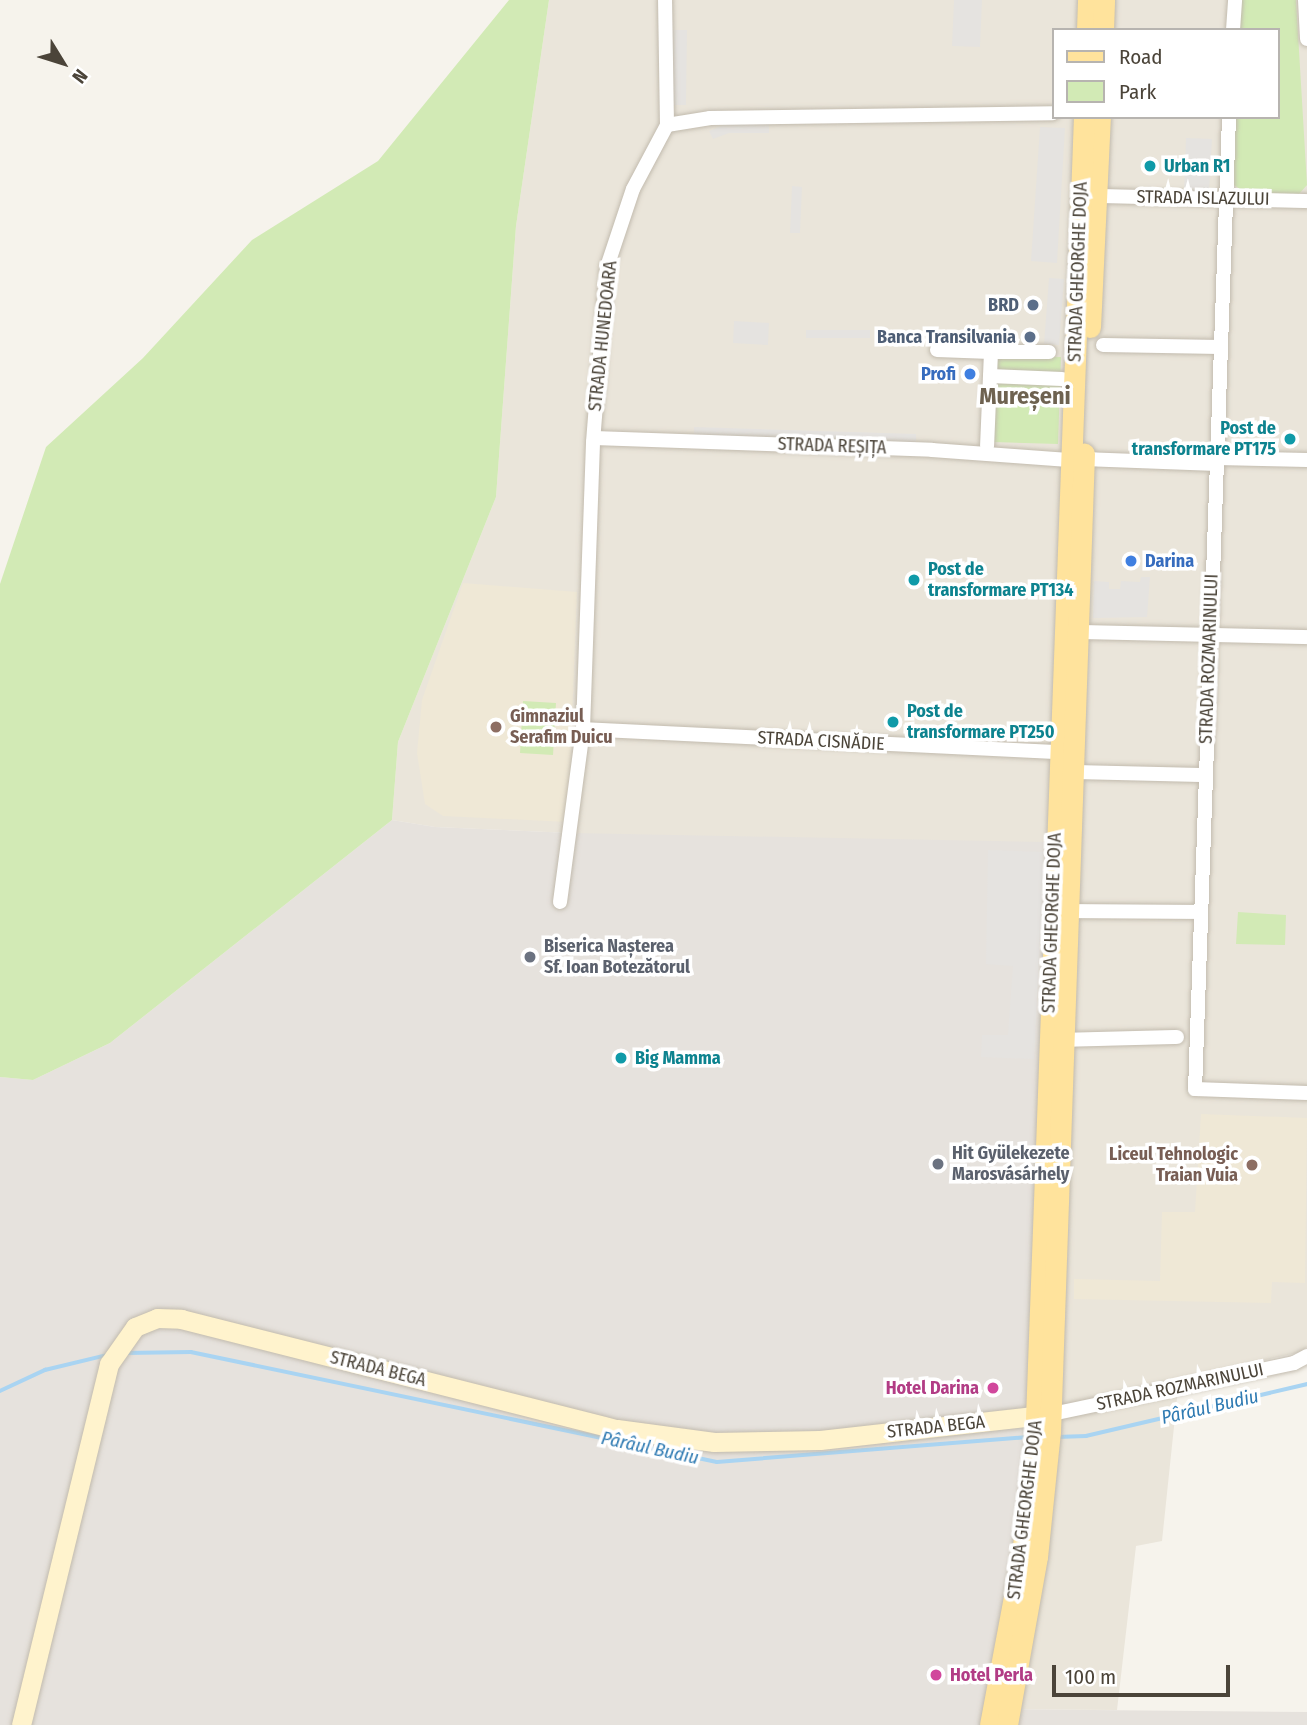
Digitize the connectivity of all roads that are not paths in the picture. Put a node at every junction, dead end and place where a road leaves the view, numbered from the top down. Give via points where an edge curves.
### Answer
1 (665, 0) edge
2 (1088, 0) edge
3 (1104, 0) edge
4 (1235, 0) edge
5 (1305, 0) edge
6 (1087, 28) edge
7 (1103, 28) edge
8 (1233, 28) edge
9 (1307, 39) edge
10 (1052, 113) edge
11 (1084, 119) edge
12 (1100, 119) edge
13 (1229, 119) edge
14 (667, 125) junction
15 (1098, 196) junction
16 (1224, 201) junction
17 (1307, 201) edge
18 (1103, 345) dead end
19 (1220, 347) junction
20 (937, 349) dead end
21 (991, 352) junction
22 (1049, 352) dead end
23 (990, 376) junction
24 (1062, 379) dead end
25 (594, 438) junction
26 (987, 446) dead end
27 (1077, 460) junction
28 (1307, 460) edge
29 (1217, 461) junction
30 (1078, 632) junction
31 (1211, 634) junction
32 (1307, 637) edge
33 (583, 729) junction
34 (1058, 752) junction
35 (1072, 772) junction
36 (1204, 775) junction
37 (559, 902) dead end
38 (1068, 911) junction
39 (1199, 912) junction
40 (1177, 1037) dead end
41 (1055, 1040) junction
42 (1307, 1093) edge
43 (1307, 1356) edge
44 (1044, 1418) junction
45 (1042, 1446) junction
46 (21, 1725) edge
47 (990, 1725) edge
48 (1007, 1725) edge

1 - 14 street
2 - 6 main road
3 - 7 main road
4 - 8 street
5 - 9 street
10 - 14 street via 710,118
11 - 27 main road, STRADA GHEORGHE DOJA
12 - 15 main road, STRADA GHEORGHE DOJA
13 - 16 street, STRADA ROZMARINULUI
14 - 25 street, STRADA HUNEDOARA via 633,188 607,267
15 - 16 street, STRADA ISLAZULUI
15 - 27 main road, STRADA GHEORGHE DOJA
16 - 17 street, STRADA ISLAZULUI via 1235,197
16 - 19 street, STRADA ROZMARINULUI
18 - 19 street
19 - 29 street, STRADA ROZMARINULUI
20 - 21 street
21 - 22 street
21 - 23 street
23 - 24 street
23 - 26 street
25 - 27 street, STRADA REȘIȚA
25 - 33 street, STRADA HUNEDOARA
27 - 29 street, STRADA REȘIȚA
27 - 30 main road, STRADA GHEORGHE DOJA
27 - 34 main road, STRADA GHEORGHE DOJA
28 - 29 street, STRADA REȘIȚA
29 - 31 street, STRADA ROZMARINULUI
30 - 31 street
30 - 35 main road, STRADA GHEORGHE DOJA
31 - 32 street
31 - 36 street, STRADA ROZMARINULUI
33 - 34 street, STRADA CISNĂDIE
33 - 37 street, STRADA HUNEDOARA
34 - 41 main road, STRADA GHEORGHE DOJA
35 - 36 street
35 - 38 main road, STRADA GHEORGHE DOJA
36 - 39 street, STRADA ROZMARINULUI
38 - 39 street
38 - 41 main road, STRADA GHEORGHE DOJA
39 - 42 street, STRADA ROZMARINULUI via 1195,1089
40 - 41 street
41 - 44 main road, STRADA GHEORGHE DOJA
43 - 44 street, STRADA ROZMARINULUI via 1294,1363
44 - 45 main road, STRADA GHEORGHE DOJA
44 - 46 main road, STRADA BEGA via 820,1440 714,1442 617,1429 181,1319 157,1318 135,1327 109,1364
45 - 47 main road, STRADA GHEORGHE DOJA
45 - 48 main road, STRADA GHEORGHE DOJA via 1037,1557

